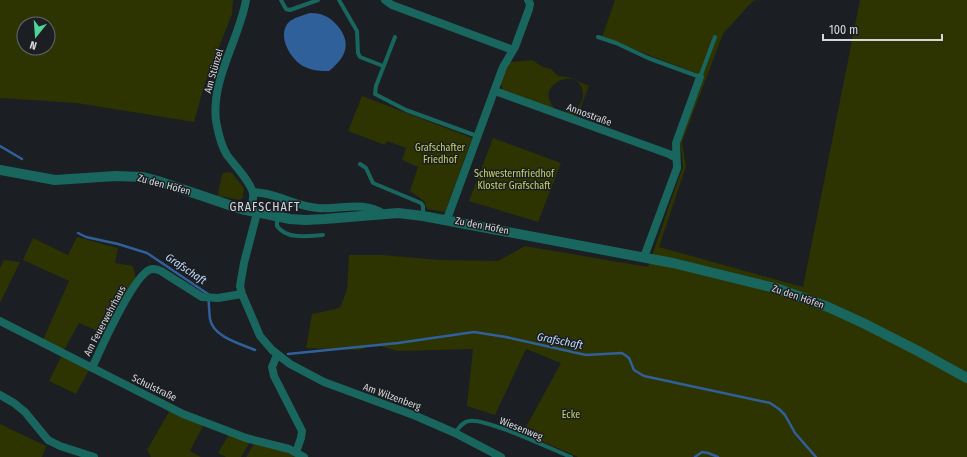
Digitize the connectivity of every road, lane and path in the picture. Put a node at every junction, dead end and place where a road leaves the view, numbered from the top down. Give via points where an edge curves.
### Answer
1 (246, 0) edge
2 (281, 0) edge
3 (318, 0) edge
4 (339, 0) edge
5 (385, 0) edge
6 (530, 1) edge
7 (395, 37) dead end
8 (598, 37) dead end
9 (715, 37) dead end
10 (513, 50) junction
11 (383, 66) junction
12 (700, 77) junction
13 (495, 91) junction
14 (477, 136) junction
15 (676, 158) junction
16 (360, 164) dead end
17 (0, 170) edge
18 (253, 192) junction
19 (254, 212) junction
20 (384, 214) junction
21 (277, 216) junction
22 (424, 216) junction
23 (447, 219) junction
24 (323, 235) dead end
25 (644, 257) junction
26 (242, 294) junction
27 (0, 322) edge
28 (277, 355) junction
29 (92, 368) junction
30 (967, 378) edge
31 (0, 395) edge
32 (454, 433) junction
33 (296, 452) junction
34 (94, 457) edge
35 (304, 457) edge
36 (501, 457) edge
37 (571, 457) edge

1 - 18 street, Am Stünzel via 220,83 216,111 224,149
2 - 3 lane via 286,9 290,10
4 - 11 lane via 357,31 360,57
5 - 10 street
6 - 10 street via 531,5
7 - 11 lane
8 - 12 lane
9 - 12 lane
10 - 13 street via 503,67
11 - 14 lane via 374,92 376,96
12 - 15 street via 676,144
13 - 14 street
13 - 15 street, Annostraße
14 - 23 street
15 - 25 street via 677,168
16 - 22 lane via 366,168 374,183 419,201 423,206
17 - 19 street, Zu den Höfen via 55,180 143,177
18 - 19 street
18 - 20 street via 313,208 364,206 377,209
19 - 21 street, Zu den Höfen
19 - 26 street, Am Wilzenberg via 241,277
20 - 21 street, Zu den Höfen via 305,220
20 - 22 street, Zu den Höfen
21 - 24 lane via 277,226 283,232 296,236
22 - 23 street, Zu den Höfen
23 - 25 street, Zu den Höfen
25 - 30 street, Zu den Höfen via 744,280 801,297 891,336
26 - 28 street, Am Wilzenberg via 260,336
26 - 29 street, Am Feuerwehrhaus via 208,298 198,296 160,271 148,271 125,302
27 - 29 street, Schulstraße
28 - 32 street, Am Wilzenberg via 324,382
28 - 33 street via 272,364 272,371 302,431
29 - 33 street, Schulstraße via 183,414 246,438
31 - 34 street via 25,412 51,442
32 - 36 street, Am Wilzenberg
32 - 37 lane, Wiesenweg via 465,422 472,420
33 - 35 street, Schulstraße

